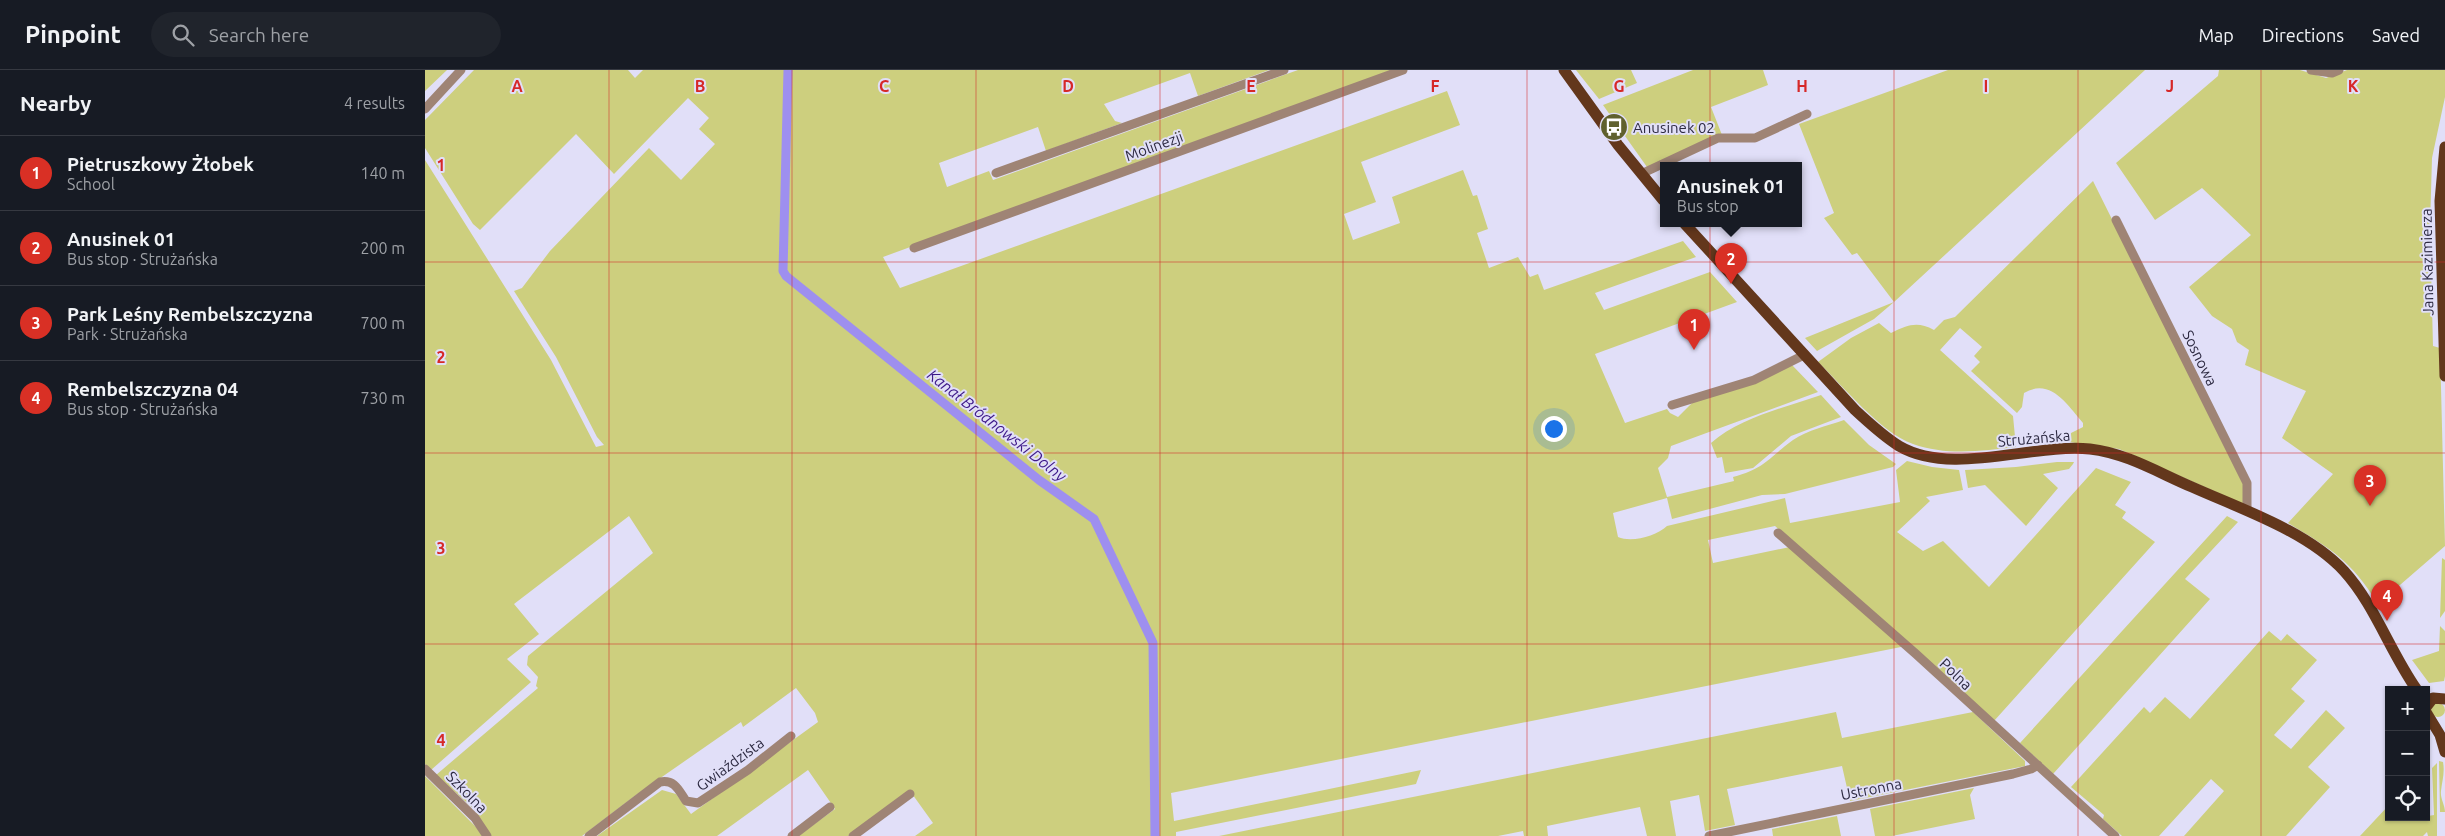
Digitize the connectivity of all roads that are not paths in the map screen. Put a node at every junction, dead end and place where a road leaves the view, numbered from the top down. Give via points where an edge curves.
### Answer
1 (461, 70) edge
2 (1284, 70) edge
3 (1403, 70) edge
4 (1564, 70) edge
5 (2311, 70) edge
6 (2339, 70) edge
7 (425, 109) edge
8 (1807, 114) dead end
9 (2445, 147) edge
10 (1666, 162) edge
11 (1660, 165) edge
12 (996, 173) dead end
13 (1641, 174) junction
14 (1660, 196) edge
15 (2443, 201) edge
16 (2116, 220) dead end
17 (1688, 227) edge
18 (915, 248) dead end
19 (1804, 355) junction
20 (2445, 376) edge
21 (1672, 405) dead end
22 (2247, 511) junction
23 (1778, 533) dead end
24 (2414, 686) edge
25 (2444, 697) edge
26 (2431, 710) edge
27 (791, 736) dead end
28 (2445, 752) edge
29 (2038, 764) junction
30 (425, 769) edge
31 (910, 794) dead end
32 (830, 807) dead end
33 (487, 836) edge
34 (589, 836) edge
35 (792, 836) edge
36 (853, 836) edge
37 (1709, 836) edge
38 (2115, 836) edge

1 - 7 street
2 - 12 street
3 - 18 street, Molinezji
4 - 13 main road
5 - 6 street via 2332,73
8 - 10 street via 1755,138 1717,138
9 - 15 main road, Jana Kazimierza
11 - 13 street
13 - 14 main road
15 - 20 main road, Jana Kazimierza
16 - 22 street, Sosnowa via 2247,483
17 - 19 main road, Strużańska
19 - 21 street via 1754,380
19 - 22 main road, Strużańska via 1855,410 1901,447 1950,458 2063,448 2091,449 2121,456
22 - 24 main road, Strużańska via 2303,540 2343,570 2359,591
23 - 29 street, Polna
25 - 26 main road via 2436,697
26 - 28 main road
27 - 34 street, Gwiaździsta via 698,803 686,801 675,784 660,782
29 - 37 street, Ustronna via 2013,774
29 - 38 street, Polna
30 - 33 street, Szkolna via 475,818
31 - 36 street
32 - 35 street

